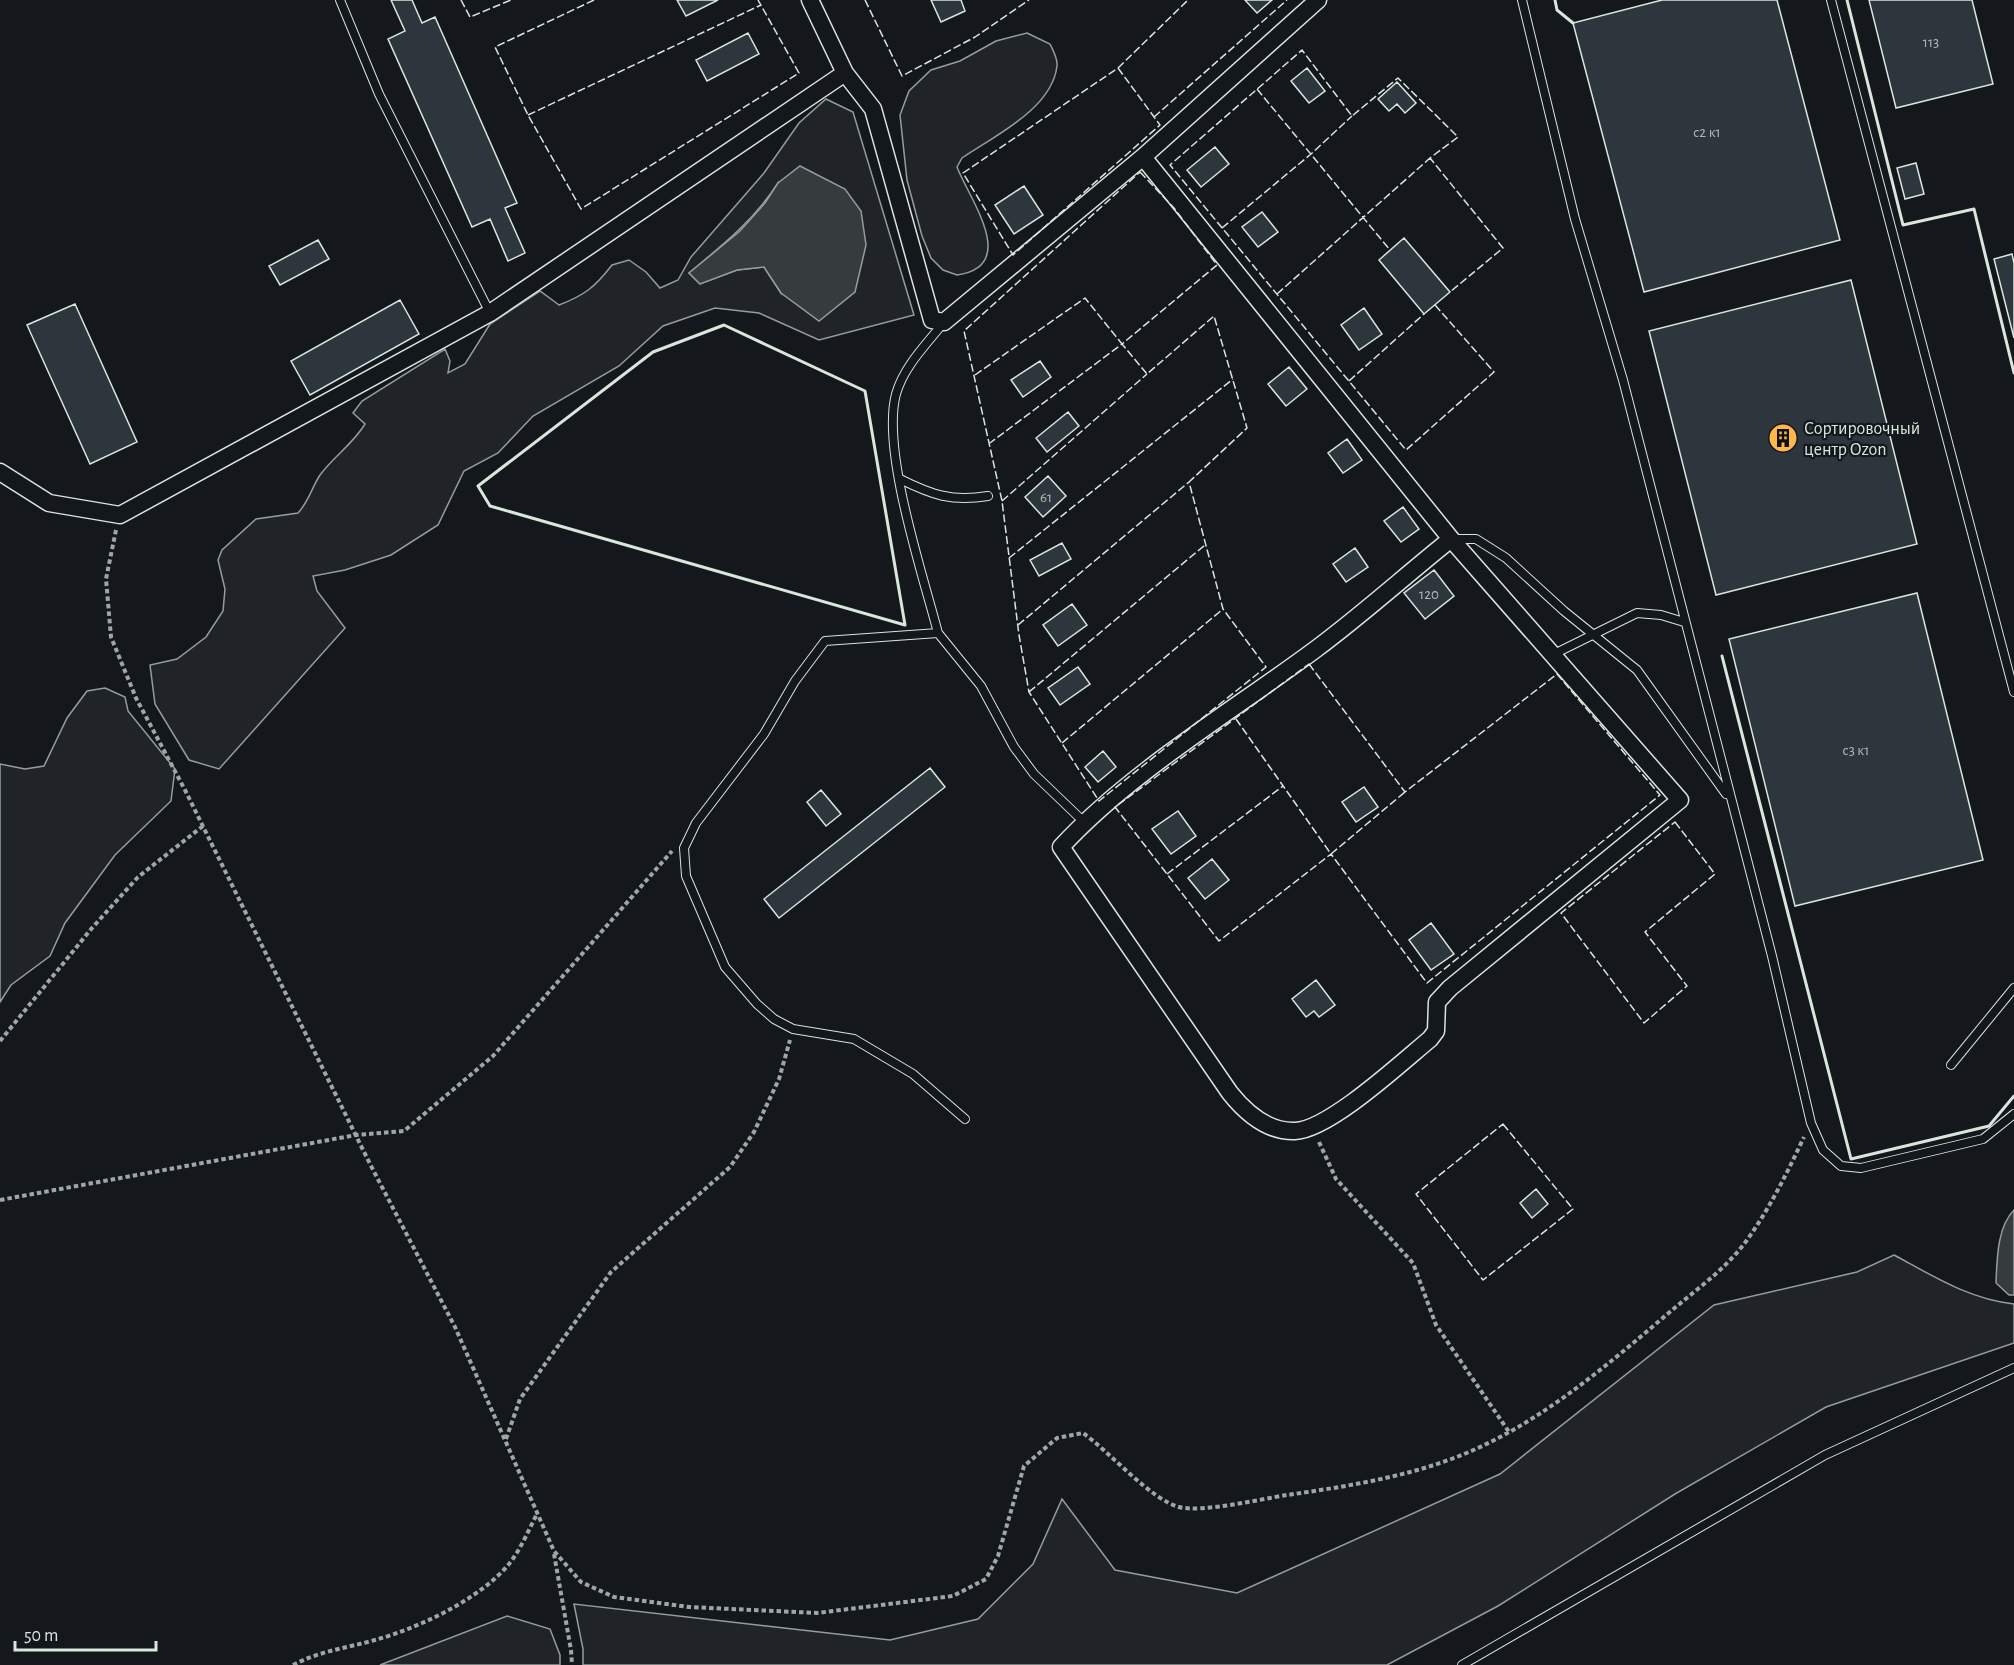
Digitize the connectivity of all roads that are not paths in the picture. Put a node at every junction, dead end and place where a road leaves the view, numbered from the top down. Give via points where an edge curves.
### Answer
1 (340, 0) edge
2 (810, 0) edge
3 (1318, 0) edge
4 (1522, 0) edge
5 (1831, 0) edge
6 (844, 73) junction
7 (1143, 156) junction
8 (490, 313) junction
9 (944, 322) junction
10 (0, 472) edge
11 (900, 479) junction
12 (988, 496) dead end
13 (1450, 539) junction
14 (1684, 622) junction
15 (938, 633) junction
16 (1593, 634) junction
17 (1552, 655) junction
18 (2014, 692) edge
19 (1732, 805) junction
20 (1084, 822) junction
21 (2014, 988) edge
22 (1951, 1065) dead end
23 (2014, 1114) edge
24 (965, 1119) dead end
25 (2014, 1368) edge
26 (1462, 1665) edge

1 - 8 lane via 380,94
2 - 6 street
3 - 7 street
4 - 14 lane via 1575,219 1623,380
5 - 18 lane
6 - 8 street
6 - 9 street via 873,109 932,320
7 - 9 street
7 - 13 street
8 - 10 street via 120,514 48,503
9 - 11 lane via 906,368 896,395 892,434
11 - 12 lane via 928,493 962,501
11 - 15 lane
13 - 16 lane via 1476,539 1506,558
13 - 17 street
13 - 20 street via 1318,647
14 - 16 lane via 1636,613
14 - 19 lane
15 - 20 lane via 981,686 1014,747 1034,774
15 - 24 lane via 825,641 795,681 764,734 696,823 684,848 686,876 725,967 757,1004 793,1029 854,1039 913,1074
16 - 17 lane
16 - 19 lane via 1637,670
17 - 20 street via 1680,800 1450,988 1437,1002 1436,1031 1430,1039 1370,1089 1313,1127 1294,1131 1267,1126 1245,1112 1230,1094 1061,847
19 - 23 lane via 1810,1123 1823,1150 1841,1166 1861,1168 1983,1139
21 - 22 lane
25 - 26 lane via 1825,1455

